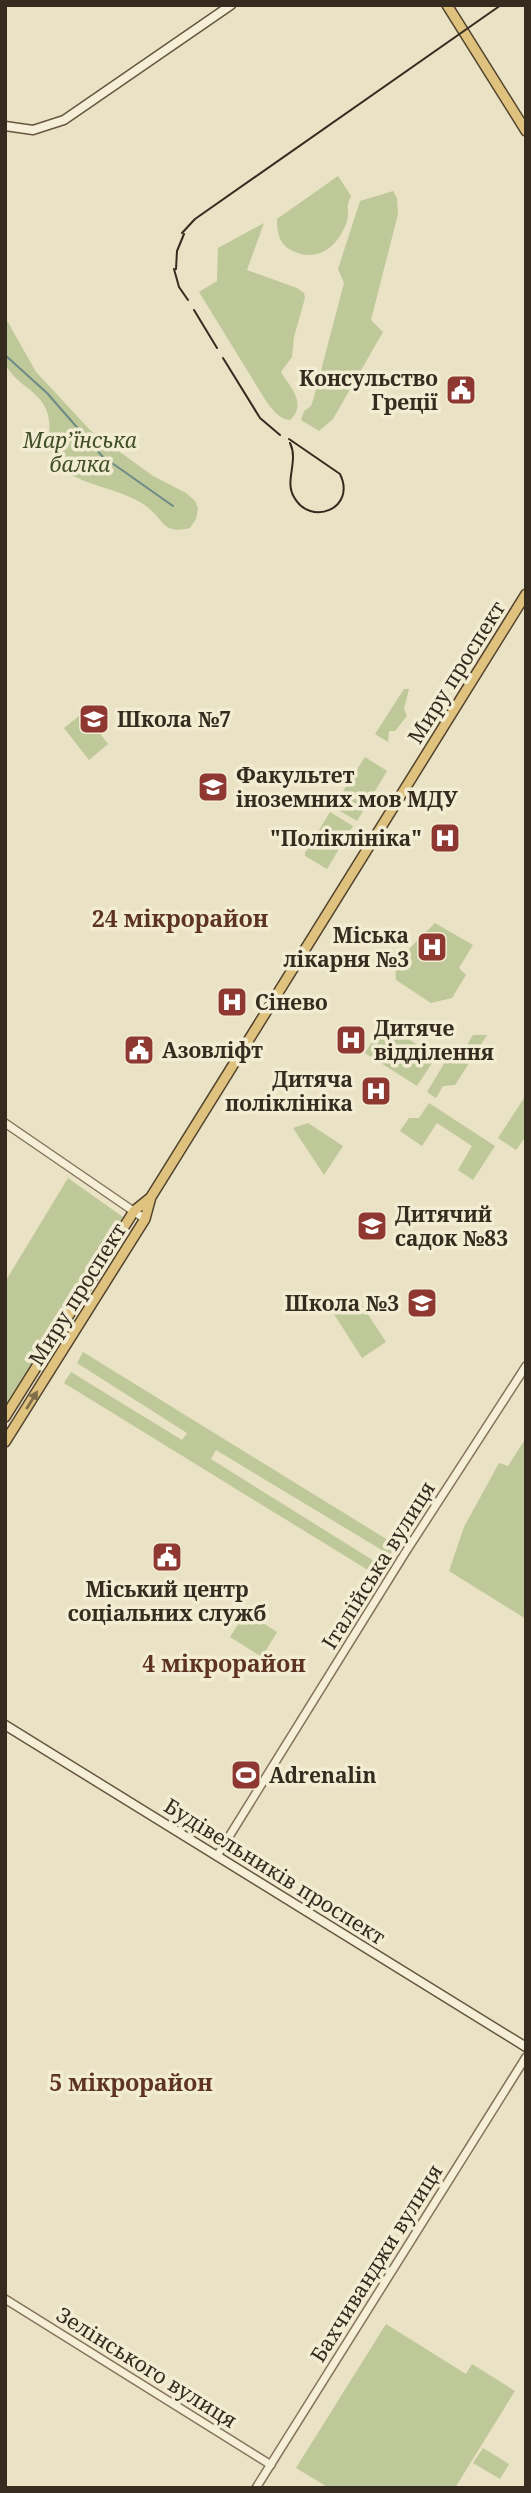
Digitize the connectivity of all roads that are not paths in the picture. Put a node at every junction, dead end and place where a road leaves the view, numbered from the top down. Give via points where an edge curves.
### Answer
1 (231, 5) edge
2 (447, 5) edge
3 (5, 126) edge
4 (526, 131) edge
5 (526, 594) edge
6 (5, 1123) edge
7 (151, 1197) junction
8 (134, 1211) junction
9 (145, 1219) junction
10 (526, 1366) edge
11 (5, 1417) edge
12 (5, 1442) edge
13 (5, 1725) edge
14 (217, 1856) junction
15 (526, 2047) edge
16 (526, 2057) edge
17 (5, 2299) edge
18 (271, 2465) junction
19 (256, 2488) edge

1 - 3 main road via 64,120 33,130
2 - 4 highway
5 - 7 highway, Миру проспект
6 - 8 street
7 - 8 highway, Миру проспект
7 - 9 highway, Миру проспект
8 - 9 street
8 - 11 highway, Миру проспект
12 -> 9 highway, Миру проспект
10 - 14 street, Італійська вулиця
13 - 14 main road, Будівельників проспект
14 - 15 main road, Будівельників проспект
16 - 18 street, Бахчиванджи вулиця
17 - 18 street, Зелінського вулиця
18 - 19 street, Бахчиванджи вулиця

